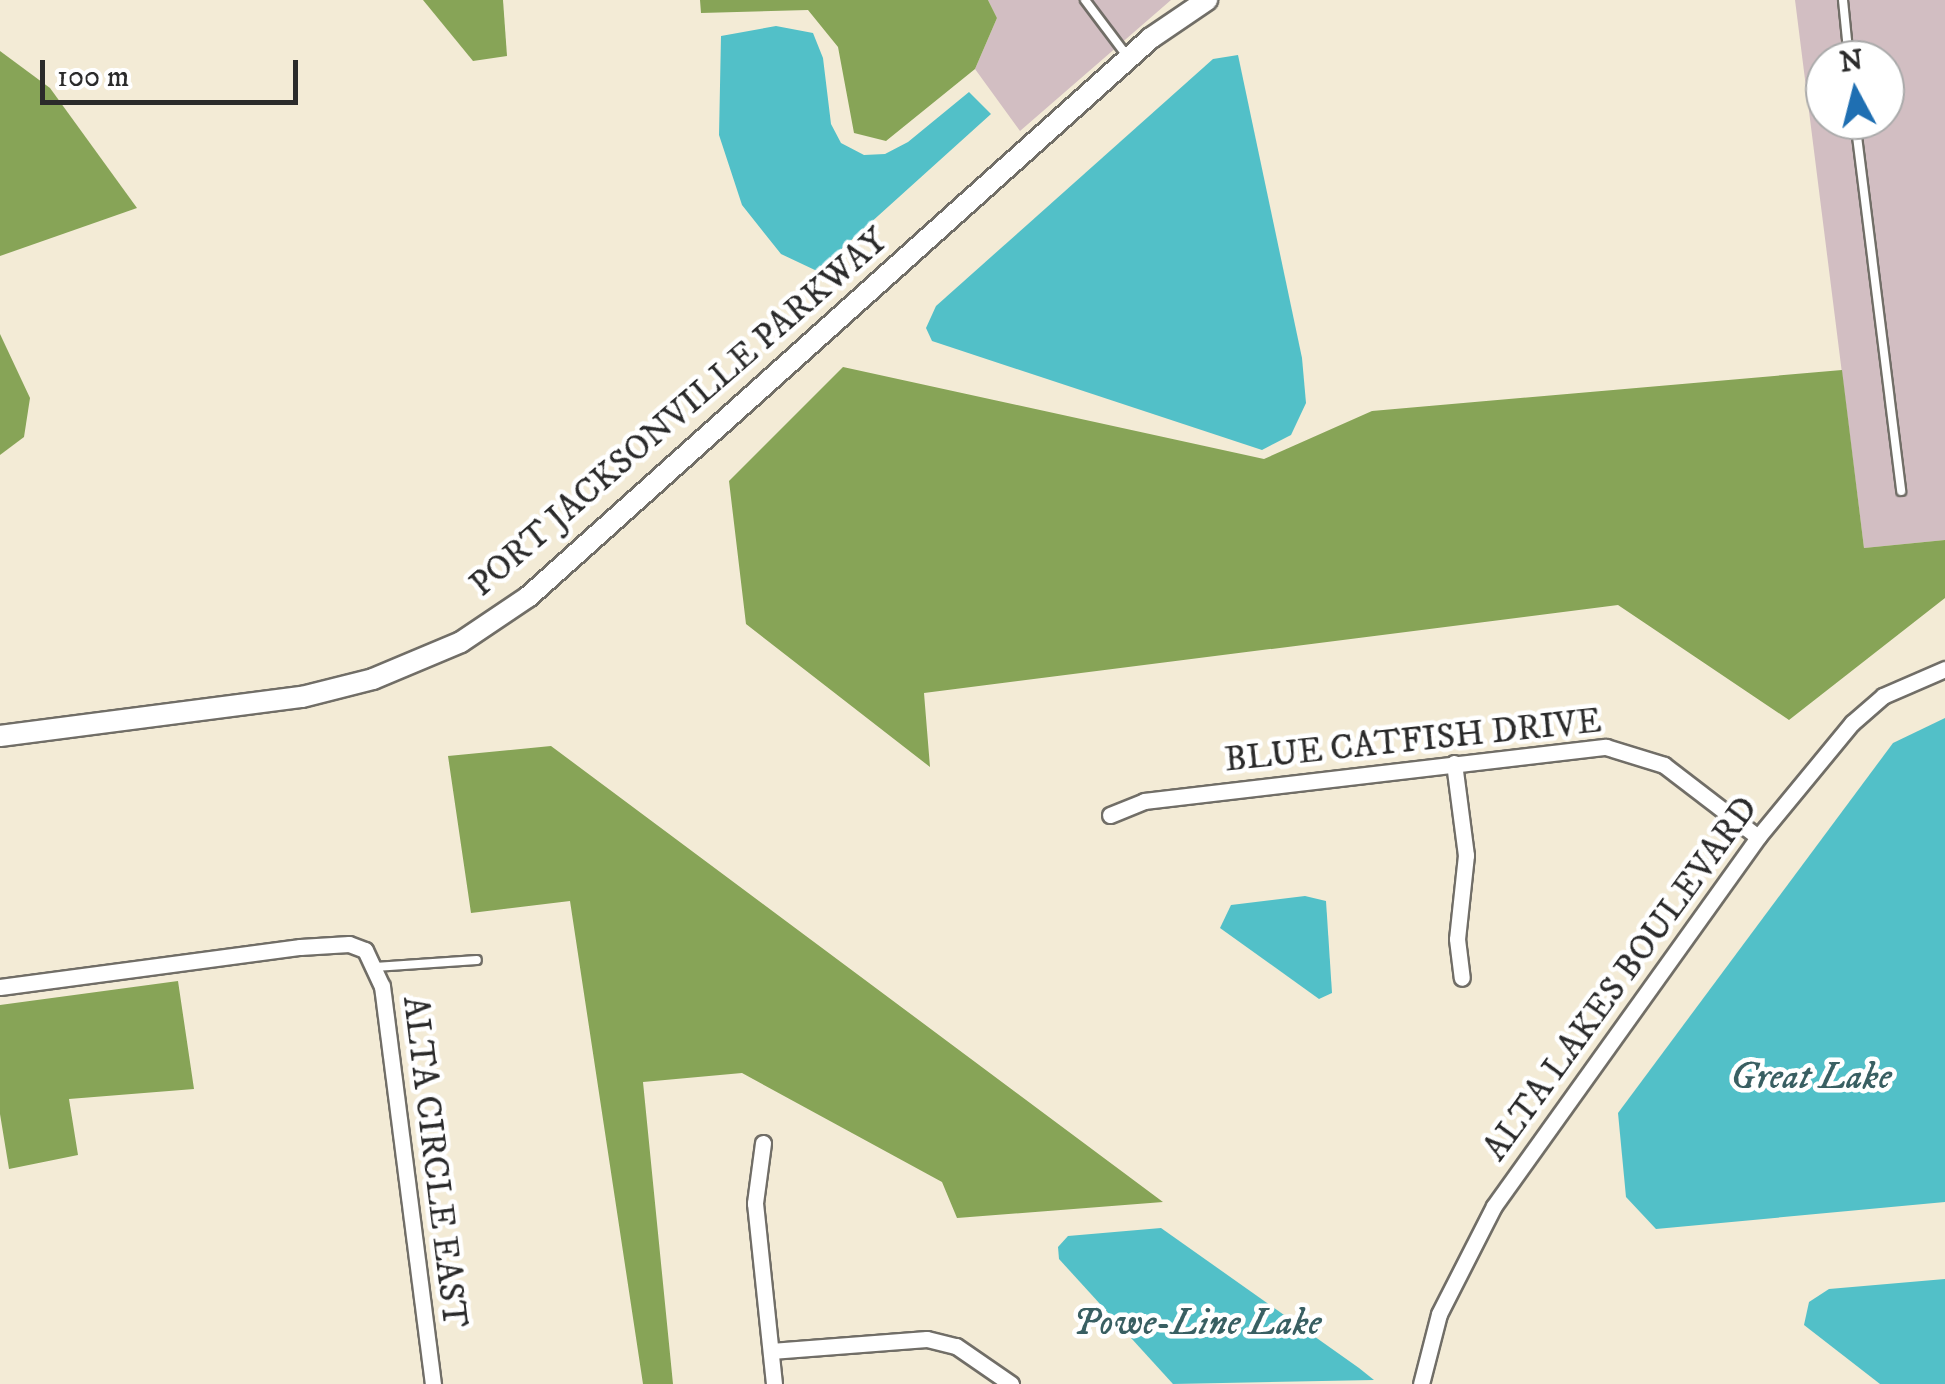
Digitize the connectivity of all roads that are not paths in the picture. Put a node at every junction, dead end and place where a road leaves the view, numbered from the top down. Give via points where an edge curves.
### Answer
1 (1085, 0) edge
2 (1206, 0) edge
3 (1843, 0) edge
4 (1847, 40) edge
5 (1128, 58) junction
6 (1857, 140) edge
7 (1901, 490) dead end
8 (1945, 668) edge
9 (0, 736) edge
10 (1454, 763) junction
11 (1110, 815) dead end
12 (1758, 837) junction
13 (477, 960) dead end
14 (375, 966) junction
15 (1462, 978) dead end
16 (0, 987) edge
17 (763, 1143) dead end
18 (770, 1351) junction
19 (433, 1384) edge
20 (774, 1384) edge
21 (1011, 1384) edge
22 (1421, 1384) edge

1 - 5 lane
2 - 5 street, PORT JACKSONVILLE PARKWAY
3 - 4 lane
5 - 9 street, PORT JACKSONVILLE PARKWAY via 528,597 461,642 373,679 302,697
6 - 7 lane
8 - 12 street, ALTA LAKES BOULEVARD via 1873,705
10 - 11 street, BLUE CATFISH DRIVE via 1144,801
10 - 12 street, BLUE CATFISH DRIVE via 1580,748 1627,750 1664,765
10 - 15 street via 1466,856 1457,939
12 - 22 street, ALTA LAKES BOULEVARD via 1494,1206 1439,1314
13 - 14 lane
14 - 16 street, ALTA CIRCLE EAST via 365,950 349,944
14 - 19 street, ALTA CIRCLE EAST
17 - 18 street via 754,1202
18 - 20 street
18 - 21 street via 927,1339 969,1353

